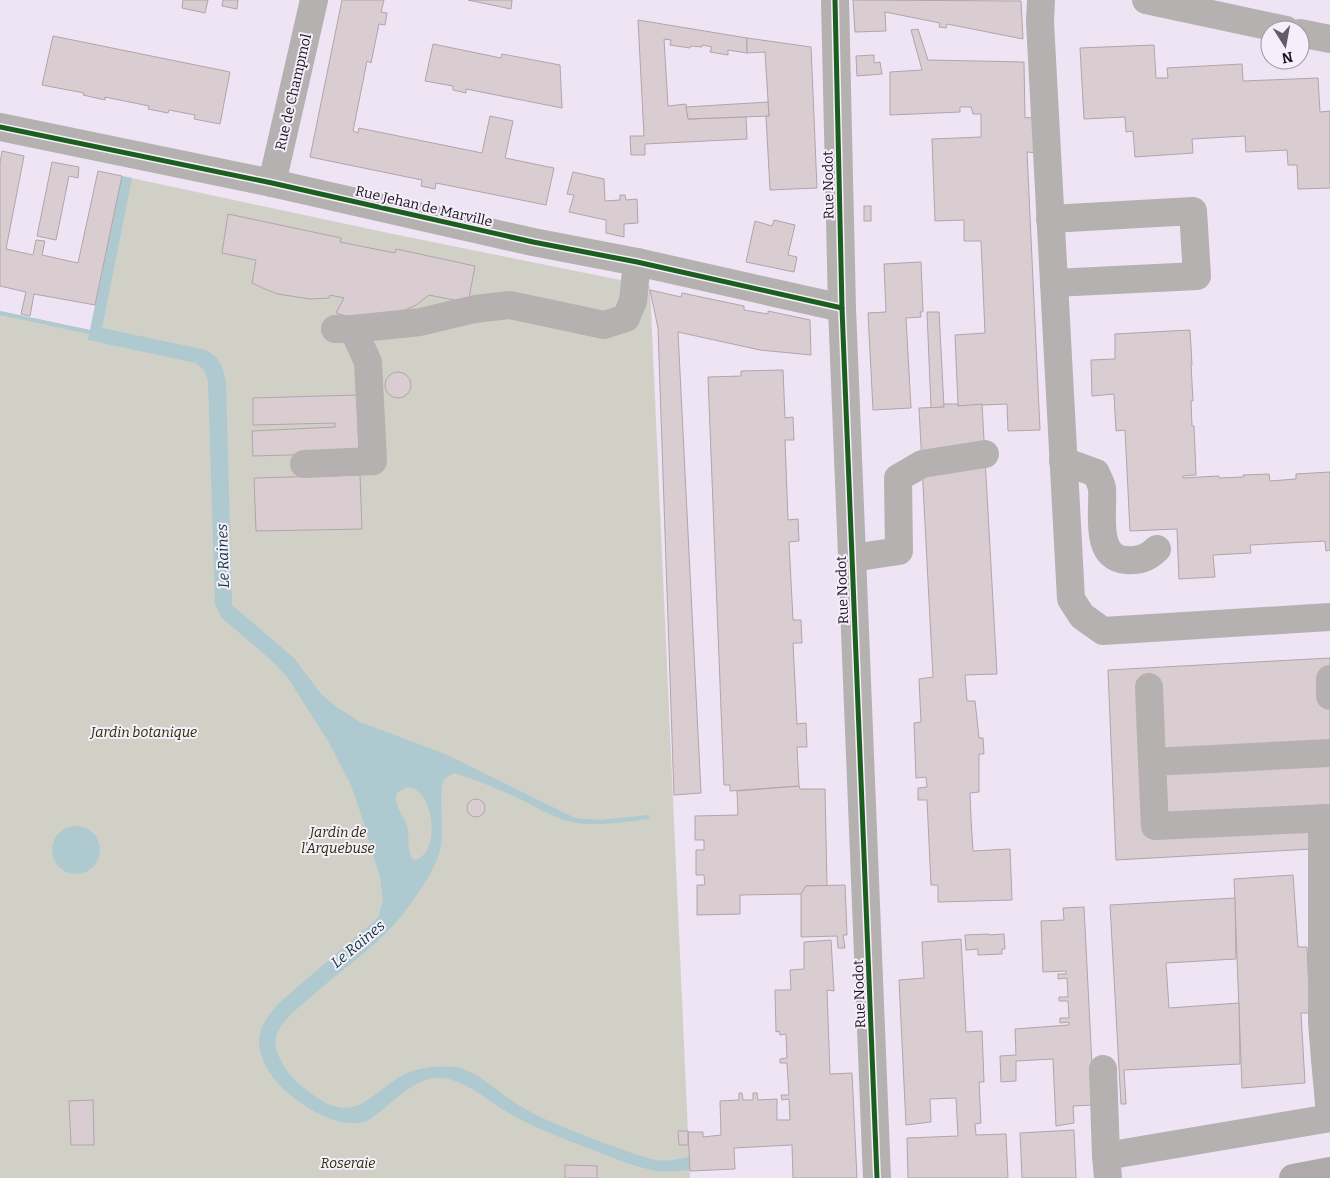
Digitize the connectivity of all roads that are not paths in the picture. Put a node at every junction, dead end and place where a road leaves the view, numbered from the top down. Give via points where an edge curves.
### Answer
1 (314, 0) edge
2 (835, 0) edge
3 (1041, 0) edge
4 (1146, 0) edge
5 (1260, 24) edge
6 (1310, 35) edge
7 (1330, 40) edge
8 (0, 128) edge
9 (272, 184) junction
10 (1050, 219) junction
11 (637, 262) junction
12 (1054, 283) junction
13 (842, 308) junction
14 (985, 454) dead end
15 (1063, 461) junction
16 (304, 464) dead end
17 (1157, 549) dead end
18 (852, 558) junction
19 (1330, 617) edge
20 (1330, 679) edge
21 (1149, 687) dead end
22 (1330, 696) edge
23 (1330, 753) edge
24 (1152, 762) junction
25 (1326, 818) edge
26 (1327, 1059) edge
27 (1102, 1069) dead end
28 (1330, 1116) edge
29 (1107, 1167) edge
30 (1330, 1171) edge
31 (878, 1178) edge
32 (1293, 1178) edge

1 - 9 street, Rue de Champmol
2 - 13 street, Rue Nodot
3 - 10 street
4 - 5 street
6 - 7 street
8 - 9 street, Rue Jehan de Marville
9 - 11 street, Rue Jehan de Marville
10 - 12 street
10 - 12 street via 1194,211 1197,276
11 - 13 street, Rue Jehan de Marville
11 - 16 street via 634,300 626,318 604,325 510,305 475,309 420,322 344,329 368,362 373,462
12 - 15 street
13 - 18 street, Rue Nodot
14 - 18 street via 922,464 898,478 898,551
15 - 17 street via 1096,474 1102,486 1101,527 1108,551 1120,560 1136,561
15 - 19 street via 1071,599 1082,616 1103,632
18 - 31 street, Rue Nodot
20 - 22 street
21 - 24 street
23 - 24 street
24 - 25 street via 1155,826
25 - 26 street via 1322,1022
26 - 28 street
27 - 29 street
28 - 29 street
30 - 32 main road

